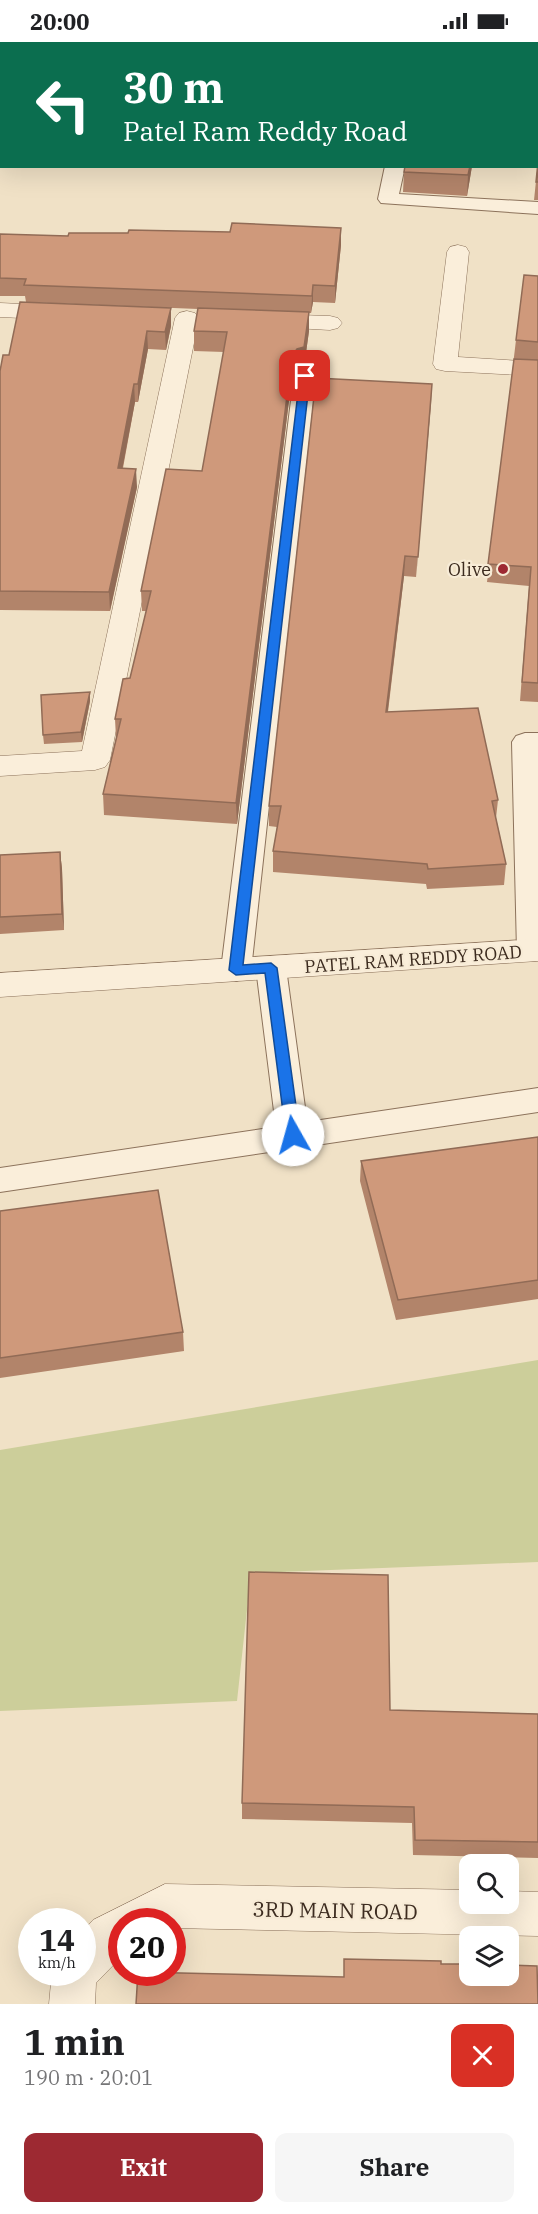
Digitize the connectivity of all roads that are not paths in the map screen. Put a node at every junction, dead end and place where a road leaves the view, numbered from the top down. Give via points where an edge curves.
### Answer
1 (394, 168) edge
2 (538, 208) edge
3 (458, 252) dead end
4 (0, 310) edge
5 (82, 313) edge
6 (187, 318) dead end
7 (246, 320) edge
8 (330, 323) dead end
9 (538, 369) edge
10 (305, 376) dead end
11 (538, 742) edge
12 (0, 766) edge
13 (535, 951) edge
14 (271, 968) junction
15 (236, 970) junction
16 (0, 985) edge
17 (538, 1100) edge
18 (293, 1135) junction
19 (0, 1180) edge
20 (161, 1908) edge
21 (538, 1914) edge
22 (108, 1937) edge
23 (96, 1953) edge

1 - 2 lane via 388,199
3 - 9 street via 445,364
4 - 5 street
6 - 12 street via 95,759
7 - 8 street
10 - 15 lane
11 - 13 lane via 525,742
13 - 14 street, PATEL RAM REDDY ROAD
14 - 15 street, PATEL RAM REDDY ROAD
14 - 18 lane
15 - 16 street, PATEL RAM REDDY ROAD
17 - 18 lane
18 - 19 lane
20 - 21 street, 3RD MAIN ROAD
22 - 23 street

